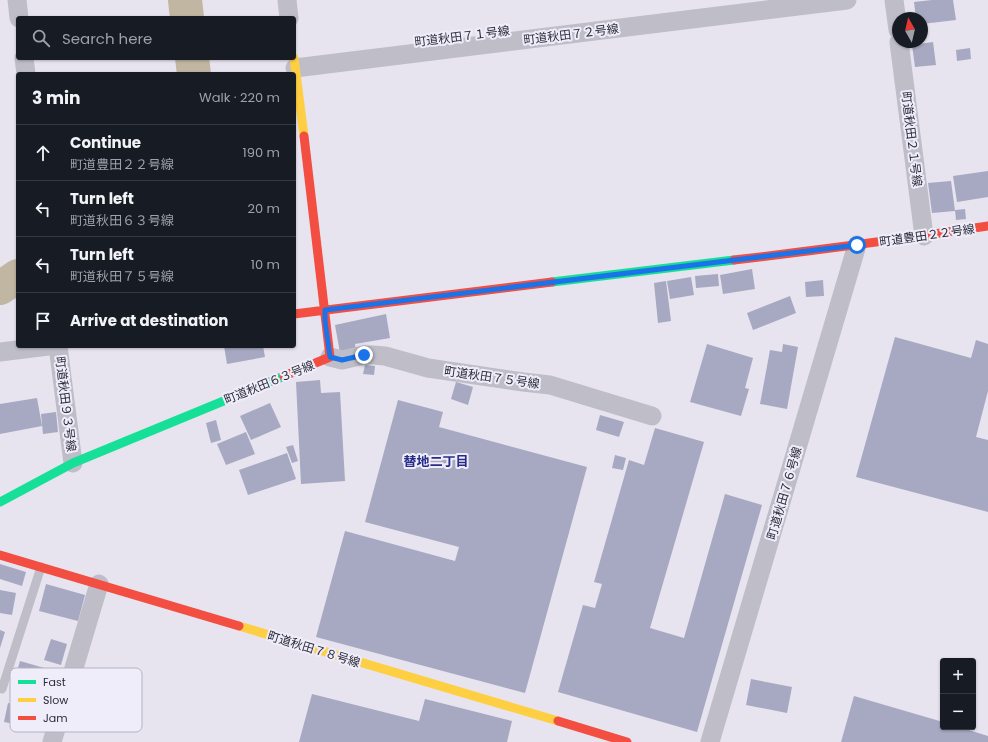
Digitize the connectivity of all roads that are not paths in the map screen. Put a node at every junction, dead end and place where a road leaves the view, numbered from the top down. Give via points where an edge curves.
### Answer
1 (17, 0) edge
2 (287, 0) edge
3 (748, 0) edge
4 (847, 0) edge
5 (894, 0) edge
6 (896, 12) edge
7 (19, 16) edge
8 (289, 16) edge
9 (900, 48) edge
10 (24, 60) edge
11 (294, 61) edge
12 (26, 72) edge
13 (295, 72) edge
14 (296, 77) edge
15 (988, 226) edge
16 (924, 236) junction
17 (857, 245) junction
18 (325, 310) junction
19 (296, 314) edge
20 (32, 348) edge
21 (58, 348) edge
22 (0, 352) edge
23 (330, 357) junction
24 (652, 416) dead end
25 (73, 463) junction
26 (0, 502) edge
27 (0, 555) edge
28 (41, 567) junction
29 (99, 584) junction
30 (74, 668) edge
31 (2, 689) dead end
32 (55, 732) edge
33 (52, 742) edge
34 (627, 742) edge
35 (710, 742) edge

1 - 7 street
2 - 8 street
3 - 11 street, 町道秋田７１号線
4 - 11 street, 町道秋田７２号線
5 - 6 street
9 - 16 street, 町道秋田２１号線
10 - 12 street
11 - 13 street, 町道秋田６３号線
14 - 18 street, 町道秋田６３号線
15 - 16 street, 町道豊田２２号線
16 - 17 street, 町道豊田２２号線
17 - 18 street, 町道豊田２２号線
17 - 35 street, 町道秋田７６号線
18 - 19 street, 町道豊田２２号線
18 - 23 street, 町道秋田６３号線
20 - 22 street
21 - 25 street, 町道秋田９３号線
23 - 24 street, 町道秋田７５号線 via 342,360 364,355 385,356 428,368 550,385
23 - 25 street, 町道秋田６３号線
25 - 26 street, 町道秋田６３号線
27 - 28 street, 町道秋田７８号線
28 - 29 street, 町道秋田７８号線
28 - 31 lane
29 - 30 street
29 - 34 street, 町道秋田７８号線
32 - 33 street

